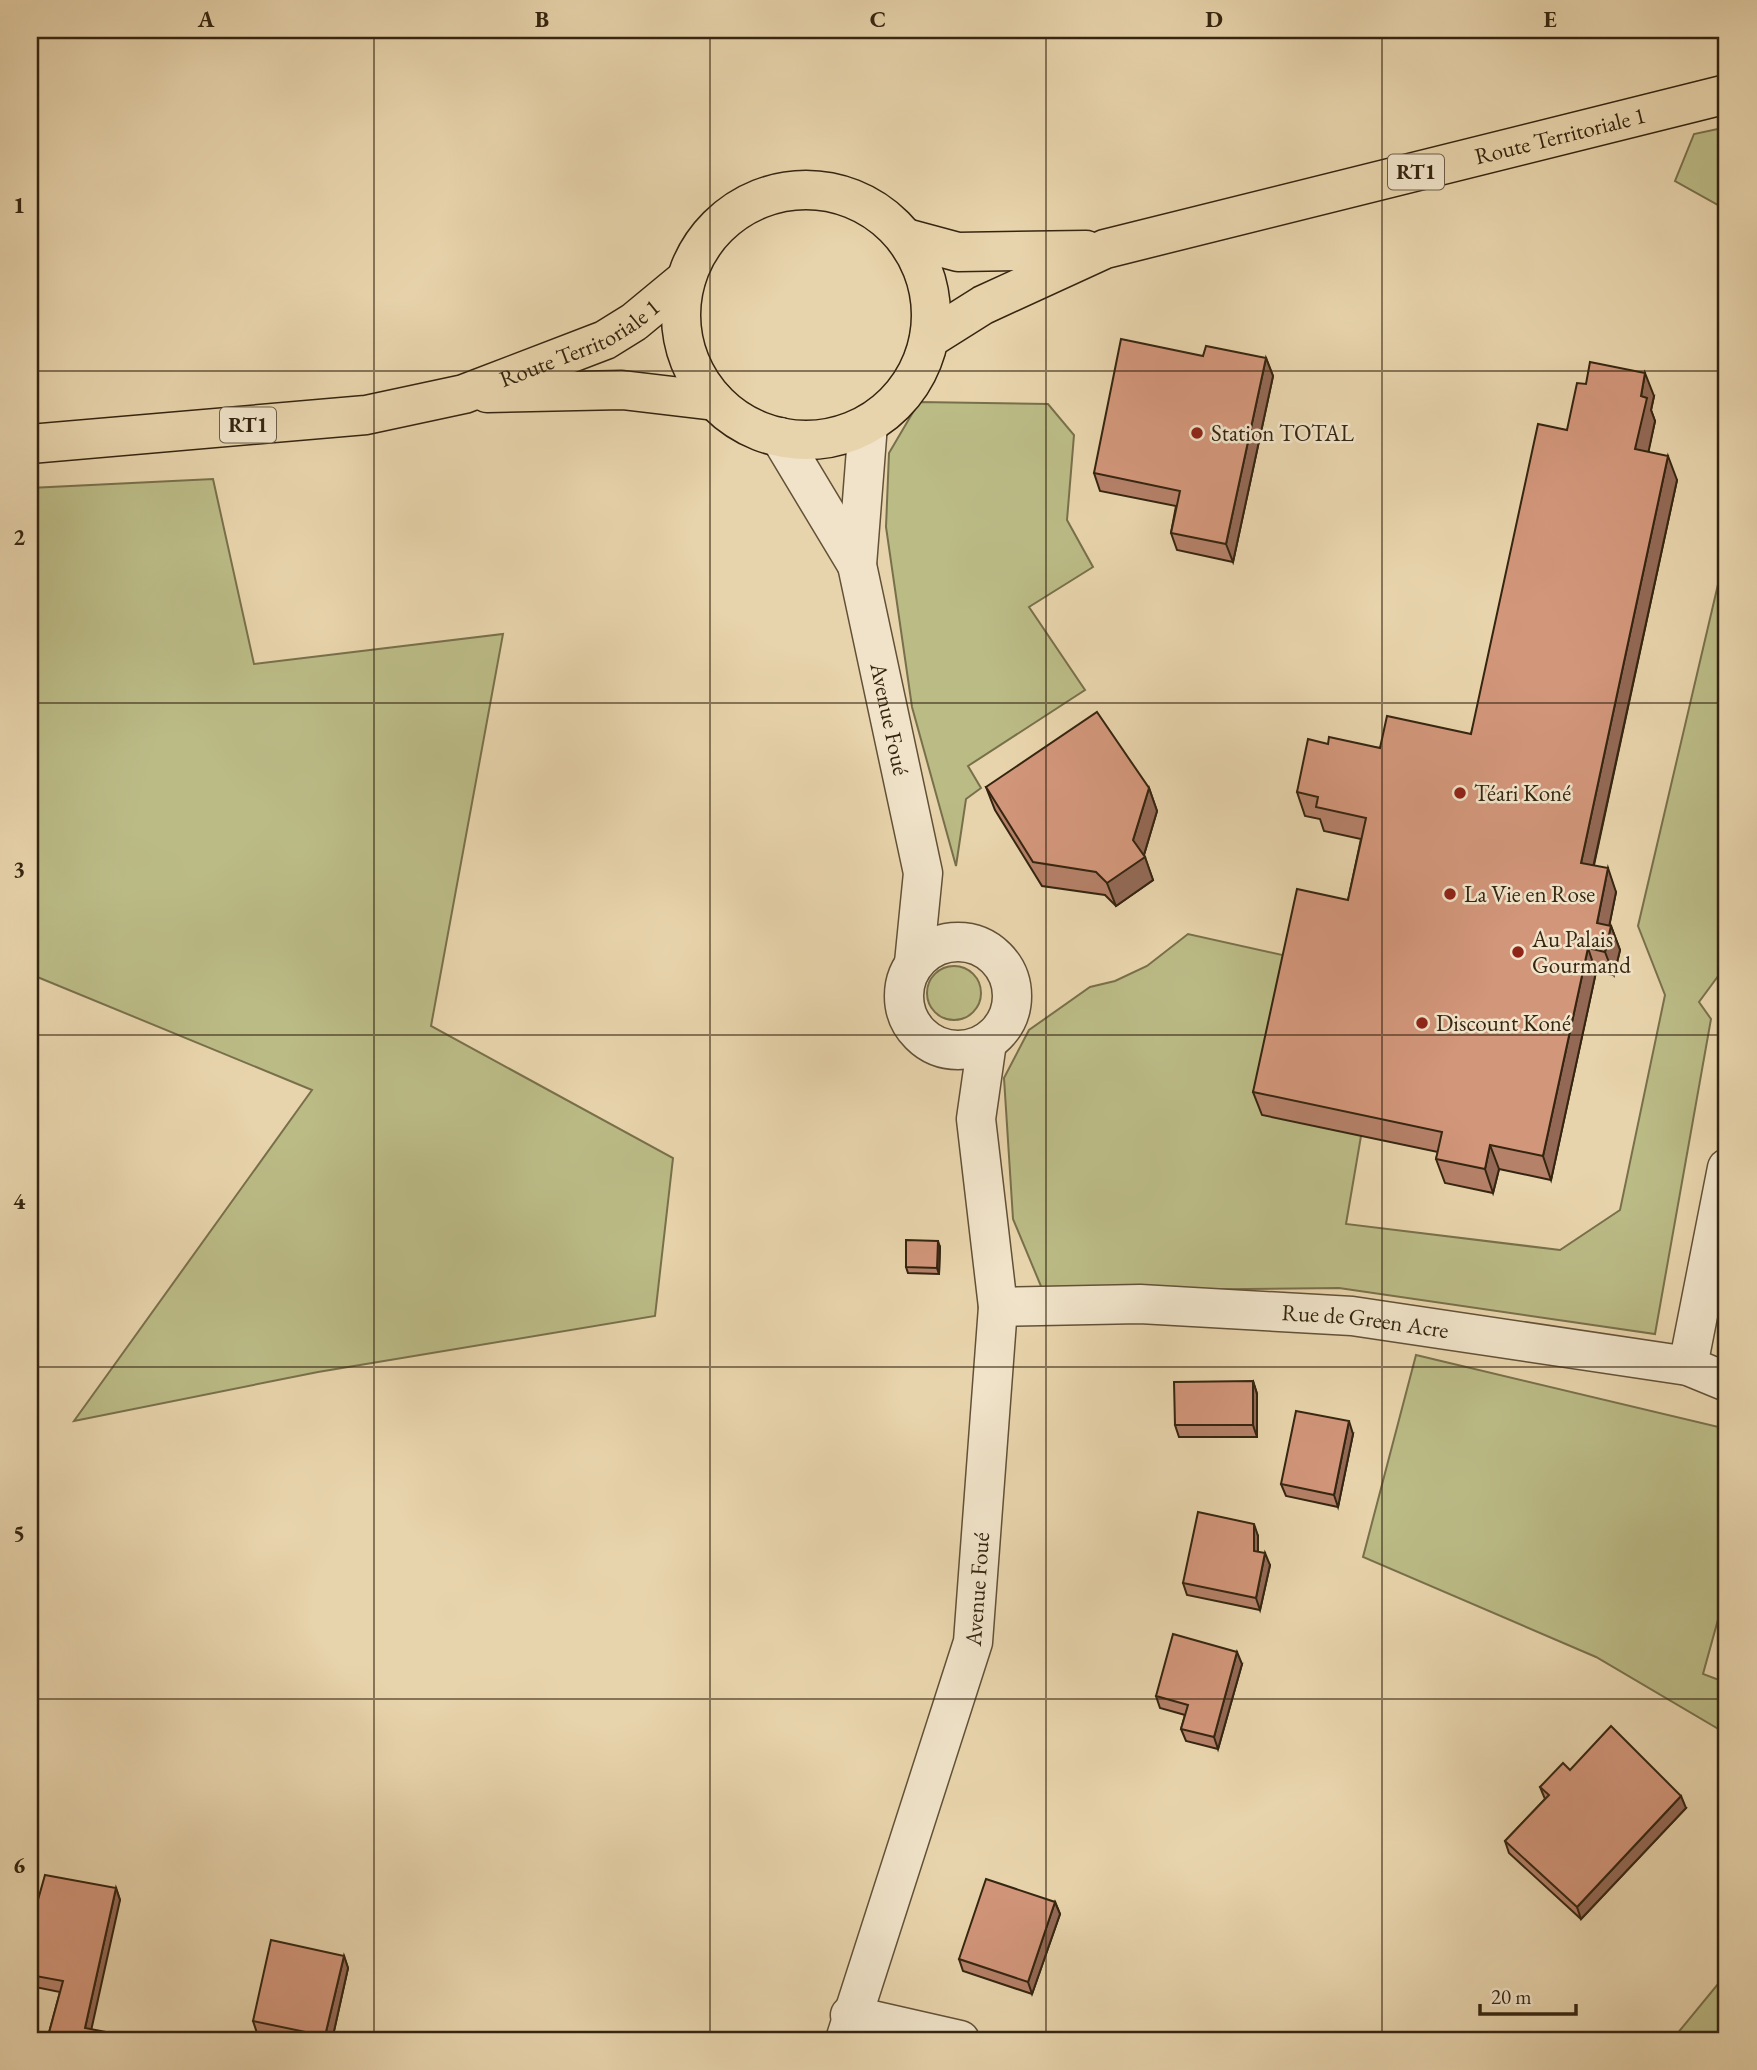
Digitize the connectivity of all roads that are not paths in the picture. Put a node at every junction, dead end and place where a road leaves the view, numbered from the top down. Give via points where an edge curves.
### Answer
1 (1727, 93) edge
2 (906, 238) junction
3 (1105, 249) junction
4 (686, 279) junction
5 (929, 339) junction
6 (464, 394) junction
7 (715, 401) junction
8 (868, 424) junction
9 (780, 438) junction
10 (30, 444) edge
11 (857, 565) junction
12 (923, 873) junction
13 (967, 942) junction
14 (914, 963) junction
15 (987, 1042) junction
16 (938, 1047) junction
17 (976, 1119) junction
18 (1727, 1168) edge
19 (998, 1307) junction
20 (1688, 1366) junction
21 (1727, 1382) edge
22 (847, 2028) edge
23 (960, 2040) edge

1 - 3 main road, Route Territoriale 1 / RT1
2 - 3 main road, Route Territoriale 1 / RT1 via 958,252
2 - 4 main road via 873,208 845,195 785,191 752,202 723,222 700,248
2 - 5 main road via 923,269 931,303
3 - 5 main road, Route Territoriale 1 / RT1 via 992,300
4 - 6 main road, Route Territoriale 1 / RT1 via 605,340
4 - 7 main road via 681,312 685,344 696,375
5 - 8 main road via 906,390
6 - 7 main road, Route Territoriale 1 / RT1 via 622,390
6 - 10 main road, Route Territoriale 1 / RT1 via 366,415
7 - 9 main road via 745,424
8 - 9 main road via 810,440
8 - 11 street, Avenue Foué
9 - 11 street, Avenue Foué
11 - 12 street, Avenue Foué
12 - 13 street, Avenue Foué
12 - 14 street, Avenue Foué
13 - 14 street via 937,945
13 - 15 street via 1001,962 1012,990 1007,1019
14 - 16 street via 905,982 906,1011 922,1037
15 - 16 street via 955,1050
15 - 17 street, Avenue Foué
16 - 17 street, Avenue Foué
17 - 19 street, Avenue Foué
18 - 20 street
19 - 20 street, Rue de Green Acre via 1140,1304 1352,1316
19 - 22 street, Avenue Foué via 973,1643
20 - 21 street, Rue de Green Acre
22 - 23 street

